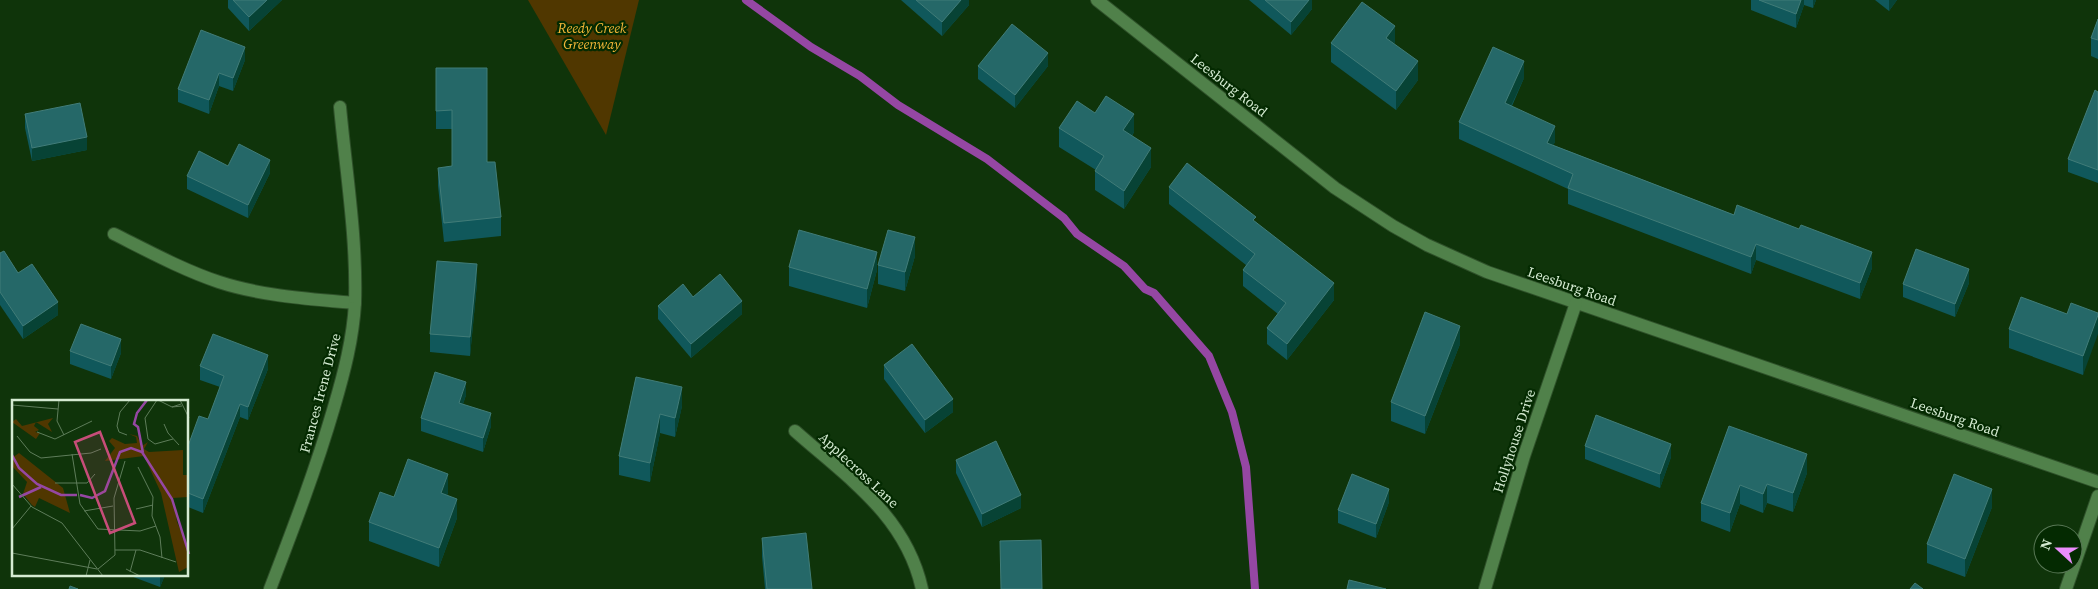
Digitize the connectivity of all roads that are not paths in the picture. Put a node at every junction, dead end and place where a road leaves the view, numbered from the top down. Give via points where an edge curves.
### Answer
1 (1101, 1) edge
2 (340, 107) dead end
3 (114, 234) dead end
4 (355, 303) junction
5 (1576, 303) junction
6 (795, 431) dead end
7 (2098, 482) edge
8 (2098, 496) edge
9 (270, 589) edge
10 (922, 589) edge
11 (1485, 589) edge
12 (2066, 589) edge

1 - 5 street, Leesburg Road via 1335,188 1393,226 1487,272
2 - 4 street, Frances Irene Drive via 354,255
3 - 4 street via 220,282 269,294
4 - 9 street, Frances Irene Drive via 347,360 325,439
5 - 7 street, Leesburg Road
5 - 11 street, Hollyhouse Drive via 1524,456
6 - 10 street, Applecross Lane via 886,513 918,568
8 - 12 street

